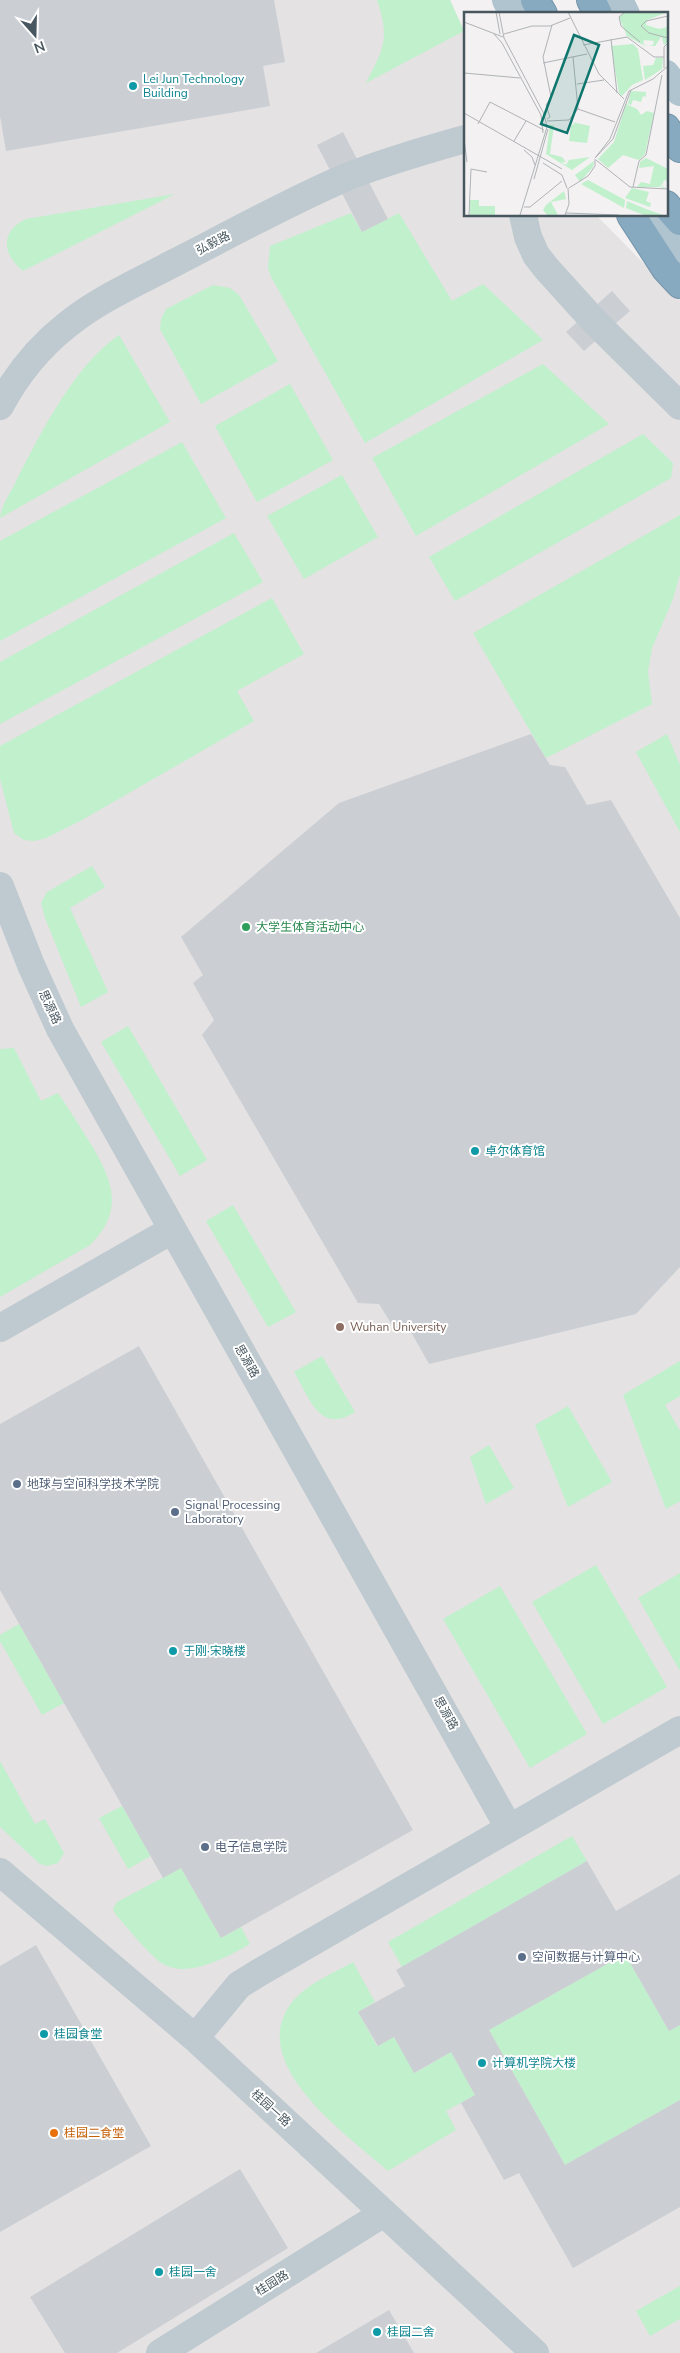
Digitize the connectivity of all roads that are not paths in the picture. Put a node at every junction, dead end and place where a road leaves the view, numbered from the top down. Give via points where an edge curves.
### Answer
1 (506, 0) edge
2 (535, 0) edge
3 (591, 0) edge
4 (620, 0) edge
5 (512, 12) edge
6 (541, 12) edge
7 (597, 12) edge
8 (625, 12) edge
9 (668, 77) edge
10 (680, 92) edge
11 (668, 131) edge
12 (464, 139) edge
13 (680, 148) edge
14 (668, 207) edge
15 (523, 216) edge
16 (632, 216) edge
17 (645, 216) edge
18 (680, 221) edge
19 (680, 250) edge
20 (680, 284) edge
21 (0, 406) edge
22 (680, 406) edge
23 (0, 886) edge
24 (172, 1230) junction
25 (0, 1328) edge
26 (680, 1730) edge
27 (509, 1828) junction
28 (0, 1872) edge
29 (195, 2038) junction
30 (384, 2213) junction
31 (160, 2353) edge
32 (535, 2353) edge

1 - 5 main road
2 - 6 highway
3 - 7 highway
4 - 8 main road
9 - 10 main road
11 - 13 highway
12 - 21 street, 弘毅路 via 349,177 115,294 69,323 44,345 18,375
14 - 18 highway
15 - 22 street via 536,255 547,269
16 - 20 highway via 666,269
17 - 19 main road
23 - 24 street, 思源路 via 60,1029
24 - 25 street
24 - 27 street, 思源路
26 - 27 street
27 - 29 street via 238,1985
28 - 29 street, 桂园一路
29 - 30 street, 桂园一路
30 - 31 street, 桂园路
30 - 32 street, 桂园一路

